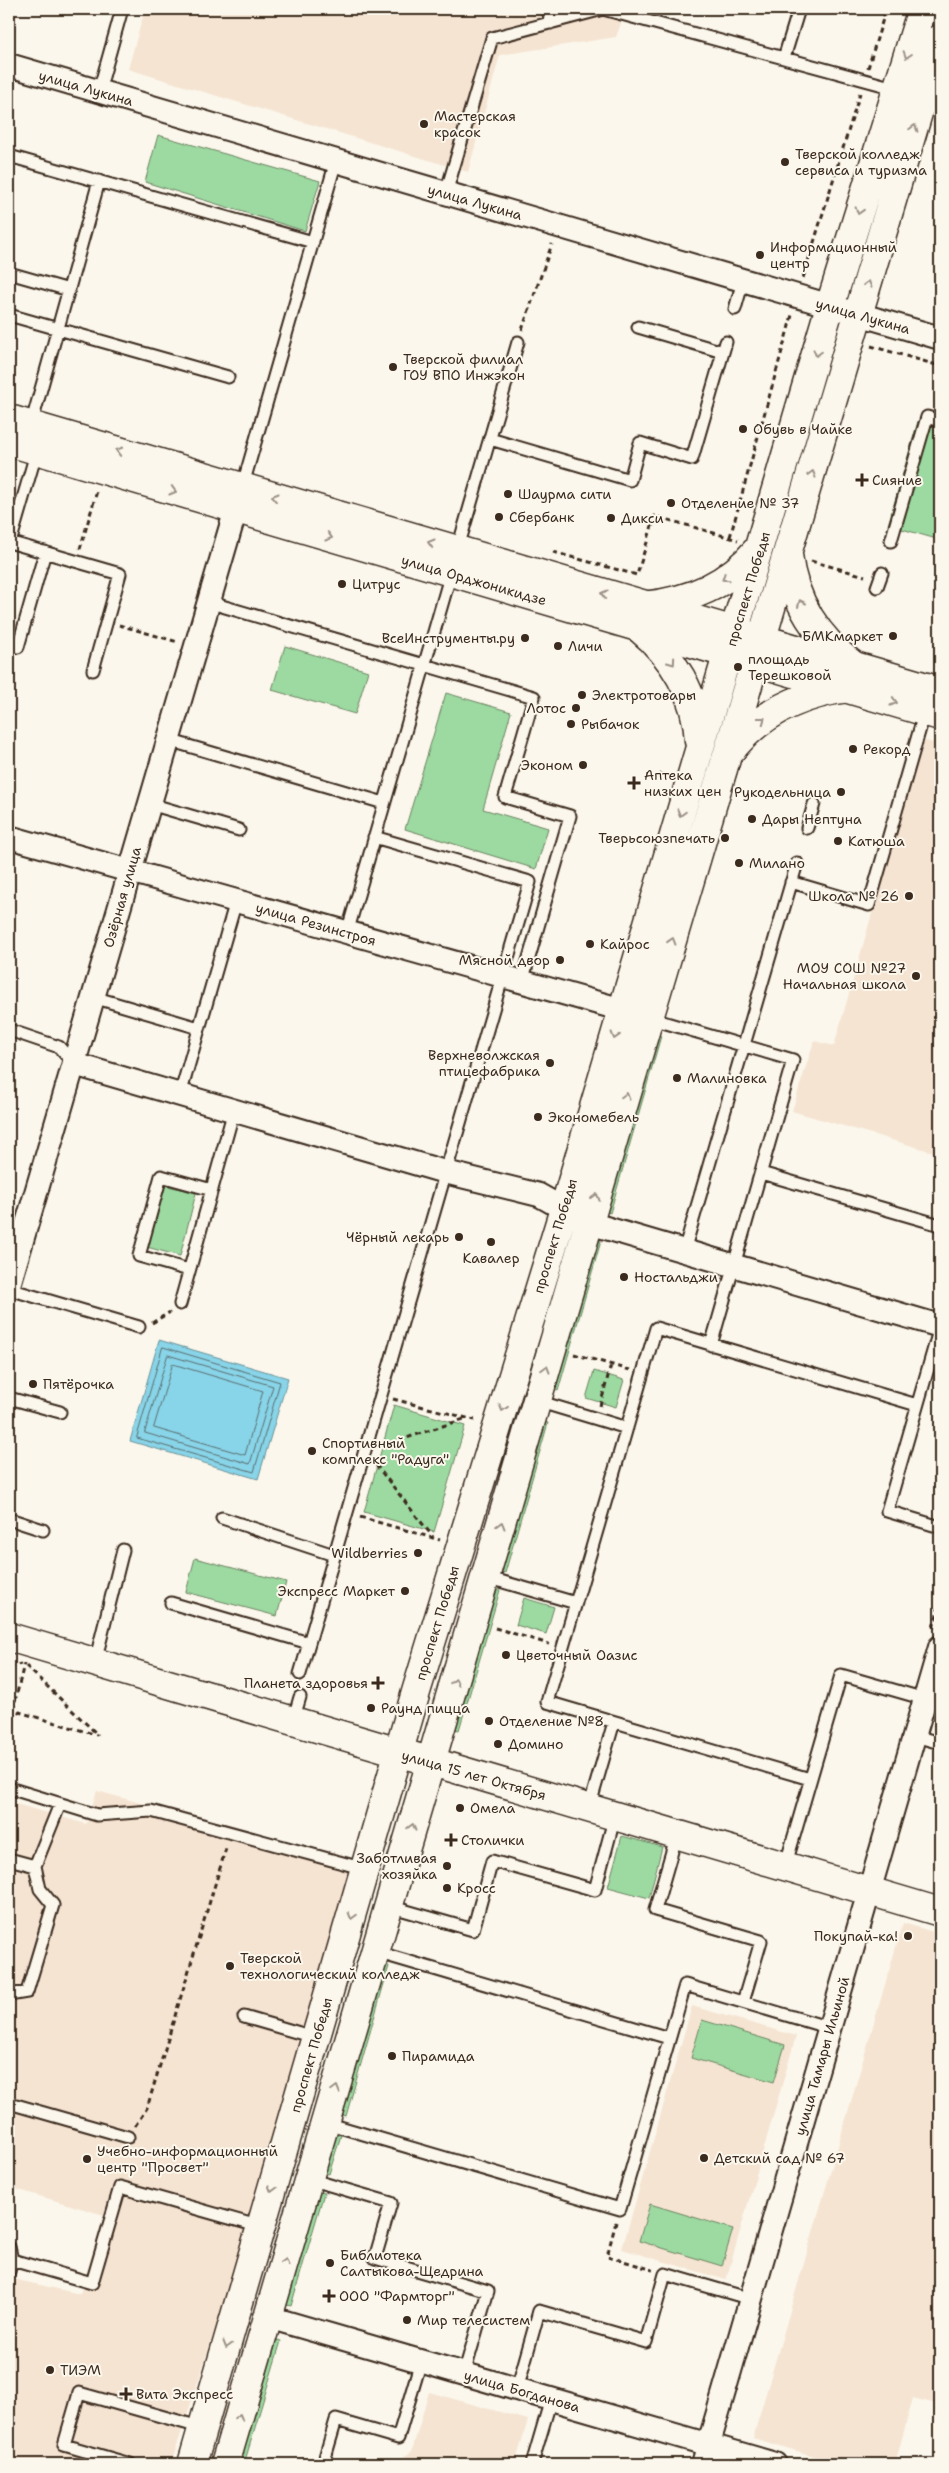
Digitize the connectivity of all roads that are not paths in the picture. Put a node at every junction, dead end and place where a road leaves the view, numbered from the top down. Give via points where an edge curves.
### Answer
1 (122, 9) edge
2 (548, 9) edge
3 (799, 9) edge
4 (922, 9) edge
5 (551, 23) junction
6 (940, 39) edge
7 (784, 58) junction
8 (9, 65) edge
9 (99, 91) junction
10 (910, 93) junction
11 (9, 156) edge
12 (336, 161) junction
13 (100, 181) junction
14 (446, 193) junction
15 (313, 242) junction
16 (9, 273) edge
17 (744, 281) junction
18 (69, 290) junction
19 (830, 306) junction
20 (735, 309) dead end
21 (859, 314) junction
22 (9, 315) edge
23 (638, 327) dead end
24 (58, 329) junction
25 (940, 338) edge
26 (518, 342) road end
27 (228, 377) dead end
28 (940, 421) edge
29 (26, 432) edge
30 (490, 439) junction
31 (9, 442) edge
32 (239, 498) junction
33 (891, 541) dead end
34 (9, 542) edge
35 (761, 546) junction
36 (44, 552) junction
37 (788, 554) junction
38 (454, 562) junction
39 (882, 573) dead end
40 (877, 588) dead end
41 (208, 602) junction
42 (640, 617) junction
43 (732, 642) junction
44 (18, 646) dead end
45 (759, 651) junction
46 (424, 665) junction
47 (93, 670) dead end
48 (851, 677) junction
49 (935, 706) edge
50 (168, 740) junction
51 (700, 750) junction
52 (728, 755) junction
53 (384, 803) junction
54 (150, 804) junction
55 (814, 804) dead end
56 (807, 828) dead end
57 (239, 830) dead end
58 (9, 837) edge
59 (374, 837) junction
60 (797, 862) dead end
61 (130, 871) junction
62 (791, 882) junction
63 (236, 901) junction
64 (347, 933) junction
65 (512, 980) junction
66 (93, 997) junction
67 (623, 1010) junction
68 (648, 1018) junction
69 (199, 1028) junction
70 (9, 1030) edge
71 (744, 1046) junction
72 (74, 1064) junction
73 (180, 1095) junction
74 (234, 1110) junction
75 (445, 1172) junction
76 (760, 1173) junction
77 (212, 1190) junction
78 (564, 1209) junction
79 (589, 1223) junction
80 (940, 1226) edge
81 (684, 1251) junction
82 (734, 1266) junction
83 (189, 1270) junction
84 (9, 1287) edge
85 (180, 1304) dead end
86 (139, 1326) dead end
87 (940, 1326) edge
88 (711, 1344) junction
89 (9, 1398) edge
90 (537, 1401) junction
91 (917, 1405) junction
92 (60, 1412) dead end
93 (627, 1428) junction
94 (222, 1518) dead end
95 (9, 1519) edge
96 (940, 1527) edge
97 (43, 1530) dead end
98 (123, 1550) dead end
99 (334, 1555) junction
100 (486, 1577) junction
101 (171, 1603) dead end
102 (576, 1603) junction
103 (9, 1637) edge
104 (309, 1643) junction
105 (940, 1647) edge
106 (95, 1662) junction
107 (300, 1674) dead end
108 (925, 1699) junction
109 (614, 1722) junction
110 (914, 1736) junction
111 (940, 1743) edge
112 (400, 1753) junction
113 (432, 1762) junction
114 (810, 1779) junction
115 (9, 1788) edge
116 (60, 1804) junction
117 (589, 1808) junction
118 (615, 1816) junction
119 (677, 1834) junction
120 (9, 1859) edge
121 (35, 1866) junction
122 (785, 1866) junction
123 (366, 1869) junction
124 (869, 1891) junction
125 (389, 1906) junction
126 (940, 1912) edge
127 (376, 1952) junction
128 (9, 1995) edge
129 (743, 2002) junction
130 (244, 2017) dead end
131 (830, 2028) junction
132 (316, 2038) junction
133 (670, 2038) junction
134 (9, 2103) edge
135 (326, 2123) junction
136 (128, 2137) road end
137 (309, 2179) junction
138 (261, 2227) junction
139 (9, 2248) edge
140 (10, 2265) edge
141 (751, 2299) junction
142 (268, 2317) junction
143 (420, 2361) junction
144 (464, 2374) junction
145 (516, 2389) junction
146 (551, 2399) junction
147 (203, 2428) junction
148 (706, 2455) edge
149 (130, 2464) edge
150 (192, 2464) edge
151 (225, 2464) edge
152 (324, 2464) edge
153 (532, 2464) edge
154 (775, 2464) edge

1 - 9 lane
2 - 5 lane
3 - 7 lane
4 -> 10 main road, проспект Победы
5 - 7 lane via 603,9
5 - 14 lane via 492,38
6 - 10 main road, проспект Победы
7 - 10 lane
8 - 9 street, улица Лукина
9 - 12 street, улица Лукина
10 -> 19 main road, проспект Победы
21 -> 10 main road, проспект Победы
11 - 13 lane
12 - 14 street, улица Лукина
12 - 15 lane
13 - 15 lane
13 - 18 lane
14 - 17 street, улица Лукина
15 - 32 lane
16 - 18 lane
17 - 19 street, улица Лукина
17 - 20 lane
18 - 24 lane
19 - 21 street, улица Лукина
19 -> 35 main road, проспект Победы
21 - 25 street, улица Лукина
37 -> 21 main road, проспект Победы
22 - 24 lane
23 - 30 lane via 724,347 692,459 640,443 630,480
24 - 27 lane
24 - 29 lane
26 - 30 lane
28 - 33 lane via 927,417
29 - 31 main road, улица Орджоникидзе
29 - 32 main road, улица Орджоникидзе
29 - 34 lane
30 - 38 lane
32 - 38 main road, улица Орджоникидзе
32 - 41 street, Озёрная улица
34 - 36 lane
35 -> 42 main road via 735,572 711,587
35 - 43 main road, проспект Победы
36 - 44 lane
36 - 47 lane via 120,574
37 - 45 main road, проспект Победы
48 -> 37 main road via 810,621 797,592
38 - 42 main road, улица Орджоникидзе
38 - 46 lane
39 - 40 lane
41 - 46 lane
41 - 50 street, Озёрная улица
42 - 43 main road, улица Орджоникидзе
42 -> 51 main road via 683,681 697,718
43 - 45 main road, улица Орджоникидзе
43 - 51 main road, проспект Победы
45 - 48 main road, улица Орджоникидзе
45 - 52 main road, проспект Победы
46 - 53 lane
46 - 65 lane via 534,697 505,797 570,816
48 - 49 main road, улица Орджоникидзе
52 -> 48 main road via 749,731 774,712
49 - 62 lane via 868,905
50 - 53 lane
50 - 54 street, Озёрная улица
51 -> 67 main road, проспект Победы
68 -> 52 main road, проспект Победы
53 - 59 lane
54 - 57 lane
54 - 61 street, Озёрная улица
55 - 56 lane
58 - 61 street, улица Резинстроя
59 - 64 lane
59 - 65 lane via 530,882
60 - 62 lane
61 - 63 street, улица Резинстроя
61 - 66 street, Озёрная улица
62 - 71 lane
63 - 64 street, улица Резинстроя
63 - 69 lane
64 - 65 street, улица Резинстроя
65 - 67 street, улица Резинстроя
65 - 75 lane
66 - 69 lane
66 - 72 street, Озёрная улица
67 -> 78 main road, проспект Победы
68 - 71 lane
79 -> 68 main road, проспект Победы
69 - 73 lane
70 - 72 lane via 59,1046
71 - 76 lane via 793,1060
71 - 81 lane
72 - 73 street
72 - 84 street, Озёрная улица
73 - 74 street
74 - 75 street
74 - 77 lane
75 - 78 street via 540,1195
75 - 99 lane
76 - 80 lane
76 - 82 lane
77 - 83 lane
77 - 83 lane via 161,1176 156,1193 138,1256
78 -> 112 main road, проспект Победы
79 - 81 street
90 -> 79 main road, проспект Победы
81 - 82 street
82 - 87 street
82 - 88 lane
83 - 85 lane
84 - 86 lane
87 - 91 lane
88 - 91 lane
88 - 93 lane via 656,1328
89 - 92 lane
90 - 93 lane
100 -> 90 main road, проспект Победы
91 - 96 lane via 887,1511
93 - 102 lane
94 - 99 lane
95 - 97 lane
98 - 106 lane
99 - 104 lane
100 - 102 lane
113 -> 100 main road, проспект Победы
101 - 104 lane
102 - 109 lane via 548,1702
103 - 106 main road, улица 15 лет Октября
104 - 107 lane
105 - 108 street, улица Тамары Ильиной
106 - 112 main road, улица 15 лет Октября via 296,1709
108 - 110 street, улица Тамары Ильиной
108 - 114 lane via 841,1675
109 - 114 lane
109 - 117 lane
110 - 111 lane
110 - 124 street, улица Тамары Ильиной
112 - 113 main road, улица 15 лет Октября
112 - 123 main road, проспект Победы
113 - 117 main road, улица 15 лет Октября
125 -> 113 main road, проспект Победы
114 - 122 lane
115 - 116 lane
116 - 121 lane
116 - 123 lane via 97,1816 151,1811
117 - 118 main road, улица 15 лет Октября
118 - 119 main road, улица 15 лет Октября
118 - 125 lane via 595,1890 492,1861 472,1930
119 - 122 main road, улица 15 лет Октября
119 - 129 lane via 655,1910 761,1941
120 - 121 lane
121 - 128 lane via 40,1889 53,1905 27,1992
122 - 124 main road, улица 15 лет Октября
123 -> 132 main road, проспект Победы
124 - 126 main road, улица 15 лет Октября
124 - 131 street, улица Тамары Ильиной
125 - 127 main road, проспект Победы
127 - 133 lane
135 -> 127 main road, проспект Победы
129 - 131 lane
129 - 133 lane via 685,1985
130 - 132 lane
131 - 141 street, улица Тамары Ильиной
132 -> 138 main road, проспект Победы
133 - 135 lane via 620,2209
134 - 136 lane
135 - 137 main road, проспект Победы
142 -> 137 main road, проспект Победы
137 - 144 lane via 391,2203 375,2258 488,2291
138 - 140 lane via 120,2186 92,2283
138 -> 147 main road, проспект Победы
139 - 140 lane
141 - 145 lane via 665,2274 646,2342 539,2311
141 - 148 street, улица Тамары Ильиной
142 - 143 street, улица Богданова
151 -> 142 main road, проспект Победы
143 - 144 street, улица Богданова
143 - 152 lane via 398,2438 336,2420
144 - 145 street, улица Богданова
145 - 146 street, улица Богданова
146 - 148 street, улица Богданова
146 - 153 lane
147 - 149 lane via 79,2393 64,2445
147 - 150 main road, проспект Победы
148 - 154 street, улица Богданова

